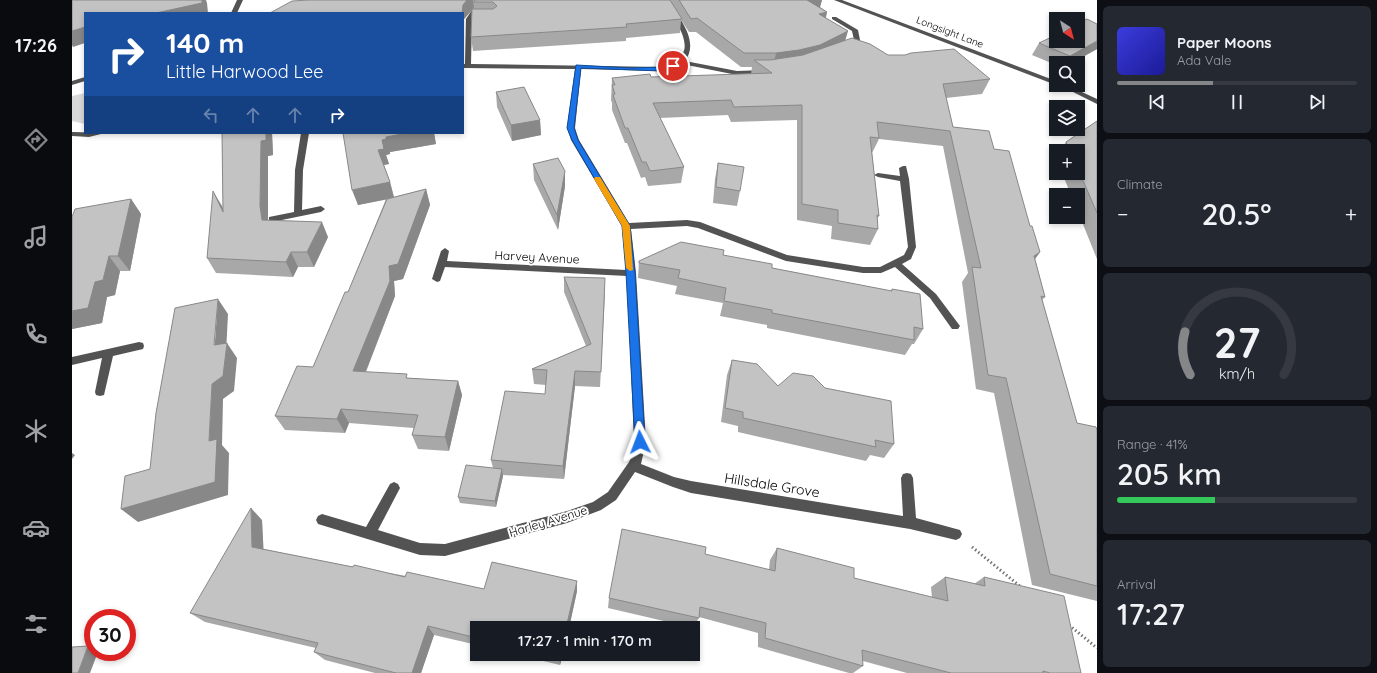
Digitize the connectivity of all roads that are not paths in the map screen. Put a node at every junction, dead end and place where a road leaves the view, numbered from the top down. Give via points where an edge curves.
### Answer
1 (240, 0) edge
2 (665, 0) edge
3 (837, 0) edge
4 (474, 11) edge
5 (234, 12) edge
6 (834, 18) dead end
7 (841, 52) edge
8 (682, 62) junction
9 (466, 66) edge
10 (578, 67) junction
11 (771, 71) edge
12 (84, 79) edge
13 (1049, 80) edge
14 (72, 83) edge
15 (84, 84) edge
16 (72, 86) edge
17 (1076, 92) edge
18 (1097, 102) edge
19 (95, 134) edge
20 (305, 134) edge
21 (73, 135) edge
22 (904, 168) dead end
23 (878, 175) dead end
24 (905, 179) junction
25 (321, 209) dead end
26 (298, 213) junction
27 (272, 219) edge
28 (626, 226) junction
29 (445, 251) dead end
30 (442, 264) junction
31 (897, 264) junction
32 (630, 273) junction
33 (437, 279) dead end
34 (955, 326) dead end
35 (139, 346) dead end
36 (108, 353) junction
37 (72, 361) edge
38 (100, 392) dead end
39 (633, 466) junction
40 (907, 478) dead end
41 (394, 488) dead end
42 (322, 520) dead end
43 (910, 523) junction
44 (370, 534) junction
45 (956, 534) road end

1 - 5 street
2 - 8 street via 685,32 688,46
3 - 13 street, Longsight Lane
4 - 9 street
6 - 7 street via 855,30 857,40 851,50
8 - 10 street via 661,69
8 - 11 street via 737,72
9 - 10 street
10 - 28 street, Harley Avenue via 571,128 575,140
12 - 14 street
15 - 16 street
17 - 18 street
19 - 21 street
20 - 26 street via 299,170
22 - 24 street
23 - 24 street
24 - 31 street via 912,247 908,257
25 - 26 street
26 - 27 street
28 - 31 street via 687,223 700,225 786,258 863,270 881,270
28 - 32 street, Harley Avenue
29 - 30 street
30 - 32 street, Harvey Avenue
30 - 33 street
31 - 34 street via 933,296
32 - 39 street, Harley Avenue via 640,442
35 - 36 street
36 - 37 street
36 - 38 street
39 - 43 street, Hillsdale Grove via 691,487
39 - 44 street, Harley Avenue via 612,496 597,506 567,517 444,550 420,549
40 - 43 street
41 - 44 street
42 - 44 street, Harley Avenue
43 - 45 street, Hillsdale Grove

